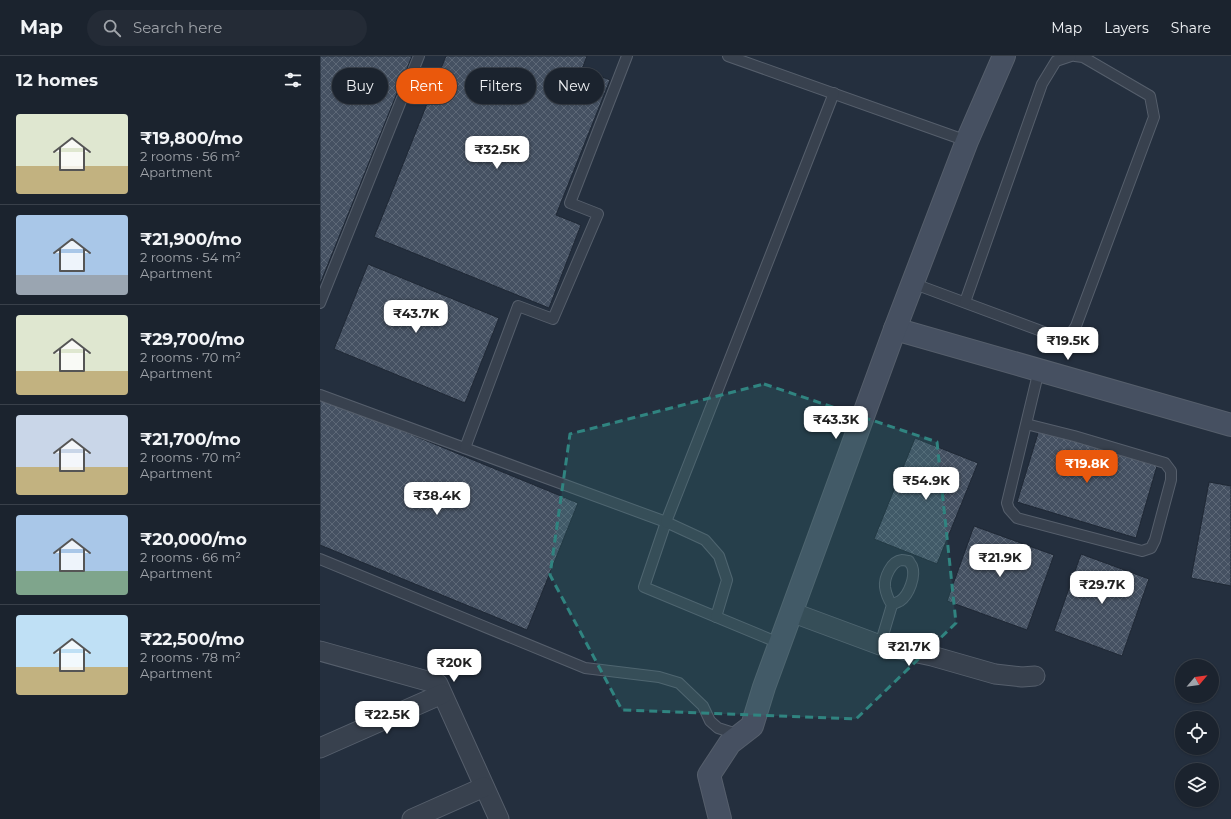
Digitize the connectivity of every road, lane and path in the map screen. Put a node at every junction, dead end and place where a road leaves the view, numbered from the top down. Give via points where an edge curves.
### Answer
1 (420, 56) edge
2 (627, 56) edge
3 (728, 56) edge
4 (1004, 56) edge
5 (1071, 56) edge
6 (1075, 56) edge
7 (834, 93) junction
8 (967, 141) junction
9 (912, 283) junction
10 (965, 302) junction
11 (320, 303) edge
12 (895, 329) junction
13 (1039, 370) junction
14 (320, 395) edge
15 (1026, 424) junction
16 (1231, 425) edge
17 (465, 448) junction
18 (666, 522) junction
19 (320, 559) edge
20 (892, 605) dead end
21 (791, 612) junction
22 (716, 617) junction
23 (780, 643) junction
24 (880, 644) junction
25 (320, 650) edge
26 (1035, 676) dead end
27 (442, 694) junction
28 (740, 735) junction
29 (320, 748) edge
30 (484, 787) junction
31 (412, 819) edge
32 (499, 819) edge
33 (720, 819) edge

1 - 11 lane
2 - 17 lane via 570,203 598,214 553,319 518,306
3 - 7 lane
4 - 8 street
5 - 10 lane via 1056,61 1042,84
6 - 10 lane via 1083,57 1150,96 1154,117 1076,326 1070,335 1060,338
7 - 8 lane
7 - 18 lane
8 - 9 street
9 - 10 lane
9 - 12 street
12 - 13 street
12 - 21 street
13 - 15 lane
13 - 16 street
14 - 17 lane
15 - 15 lane via 1007,503 1016,518 1142,551 1151,548 1171,480 1171,471 1165,463
17 - 18 lane
18 - 22 lane via 705,540 719,556 727,580
18 - 22 lane via 644,587
19 - 28 lane via 585,668 659,677 679,683 703,706 710,721 718,728
20 - 24 lane
21 - 23 street
21 - 24 street
22 - 23 lane
23 - 28 street via 752,726
24 - 26 street via 995,674
25 - 27 street via 438,684
27 - 29 street
27 - 30 street
28 - 33 street via 730,743 709,775
30 - 31 street
30 - 32 street

